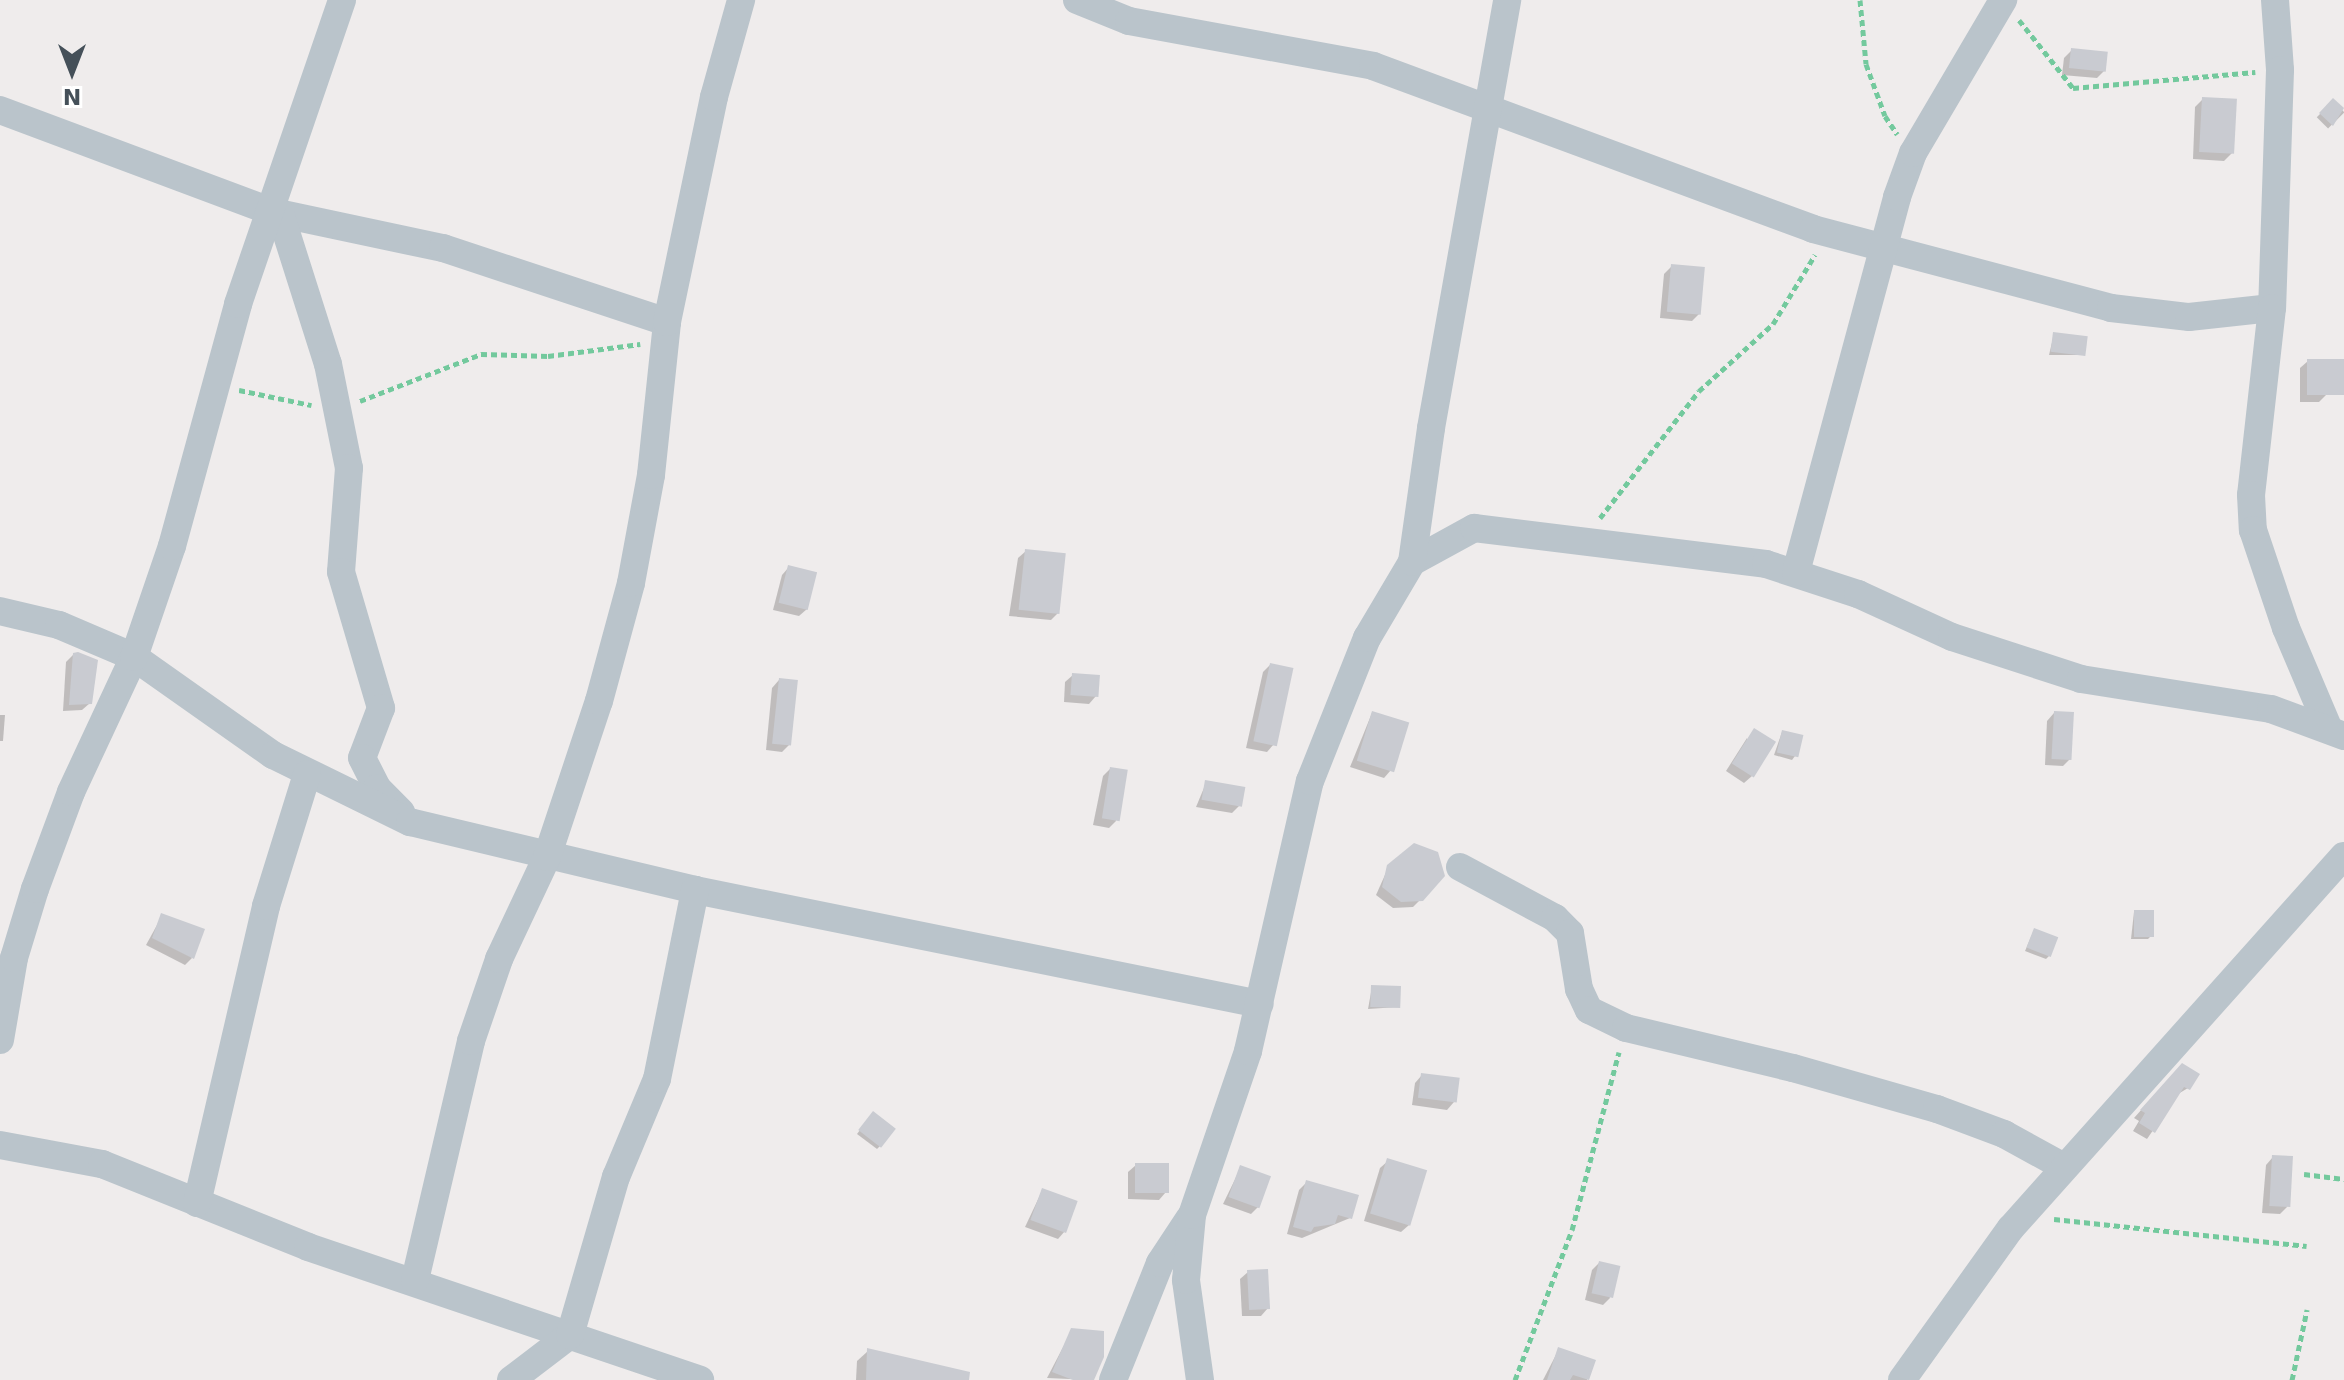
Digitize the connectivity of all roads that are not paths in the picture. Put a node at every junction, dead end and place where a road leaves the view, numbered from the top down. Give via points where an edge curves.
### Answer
1 (342, 0) edge
2 (741, 0) edge
3 (1077, 0) edge
4 (1507, 0) edge
5 (2275, 0) edge
6 (2008, 6) edge
7 (0, 110) edge
8 (1486, 111) junction
9 (277, 212) junction
10 (1886, 245) junction
11 (2272, 308) junction
12 (666, 331) junction
13 (1412, 562) junction
14 (1796, 572) junction
15 (0, 611) edge
16 (134, 657) junction
17 (2336, 731) edge
18 (307, 774) junction
19 (410, 822) junction
20 (2344, 856) edge
21 (547, 857) junction
22 (1460, 867) dead end
23 (695, 890) junction
24 (1260, 1004) junction
25 (0, 1040) edge
26 (0, 1145) edge
27 (2064, 1167) junction
28 (197, 1203) junction
29 (1192, 1215) junction
30 (415, 1280) junction
31 (570, 1335) junction
32 (692, 1378) edge
33 (511, 1380) edge
34 (1113, 1380) edge
35 (1200, 1380) edge
36 (1902, 1380) edge

1 - 9 street
2 - 12 street via 714,97
3 - 8 street via 1129,21 1373,66 1435,86
4 - 8 street
5 - 11 street via 2280,70
6 - 10 street via 1913,153
7 - 9 street
8 - 10 street via 1847,239
8 - 13 street
9 - 12 street via 443,248
9 - 16 street via 238,304 172,546
9 - 19 street via 338,406 350,500 341,572 381,708 362,758 377,788
10 - 11 street via 2146,315 2189,317
10 - 14 street
11 - 17 street via 2251,495 2253,530 2286,628
12 - 21 street via 651,475 631,583
13 - 14 street via 1474,528 1732,558
13 - 24 street via 1367,638 1310,781
14 - 17 street via 1952,637 2081,679 2258,706
15 - 16 street via 59,625
16 - 18 street
16 - 25 street via 71,792 35,889 14,958
18 - 19 street
18 - 28 street via 266,906
19 - 21 street
20 - 27 street
21 - 23 street
21 - 30 street via 499,959 471,1041
22 - 27 street via 1555,918 1570,933 1579,989 1589,1010 1626,1028 1937,1109 2004,1134
23 - 24 street
23 - 31 street via 657,1079 616,1177
24 - 29 street via 1234,1099
26 - 28 street via 102,1164
27 - 36 street via 2021,1216
28 - 30 street
29 - 34 street via 1160,1263
29 - 35 street via 1186,1280
30 - 31 street
31 - 32 street
31 - 33 street

